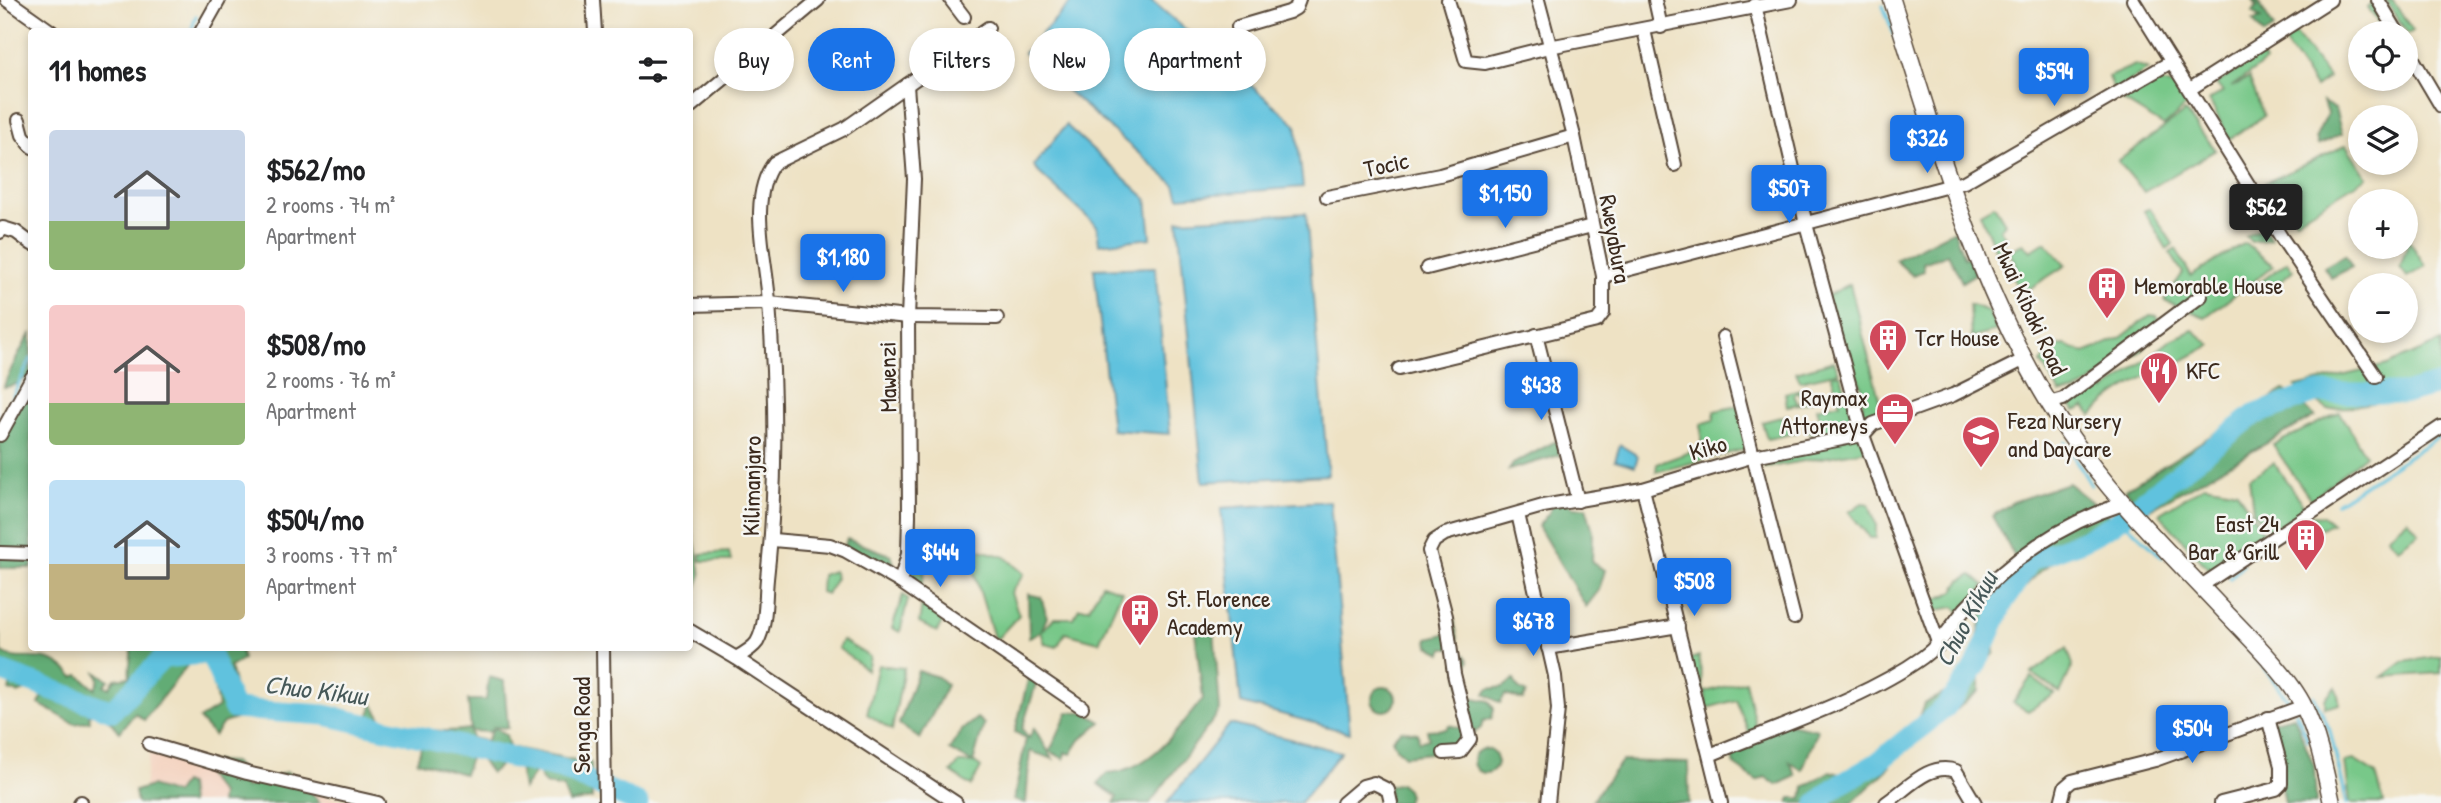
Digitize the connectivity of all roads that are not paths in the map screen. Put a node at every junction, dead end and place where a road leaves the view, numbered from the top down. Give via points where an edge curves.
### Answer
1 (7, 0) edge
2 (219, 0) edge
3 (593, 0) edge
4 (818, 0) edge
5 (951, 0) edge
6 (1299, 0) edge
7 (1448, 0) edge
8 (1538, 0) edge
9 (1656, 0) edge
10 (1791, 0) edge
11 (1892, 0) edge
12 (2133, 0) edge
13 (2330, 0) edge
14 (2378, 0) edge
15 (1755, 5) junction
16 (964, 17) dead end
17 (2391, 21) edge
18 (1238, 27) dead end
19 (1661, 27) junction
20 (46, 28) edge
21 (203, 28) edge
22 (595, 28) edge
23 (1644, 30) junction
24 (1549, 47) junction
25 (2171, 62) junction
26 (2418, 67) edge
27 (907, 85) joint
28 (2190, 89) junction
29 (693, 104) edge
30 (2441, 106) edge
31 (19, 120) dead end
32 (1574, 136) junction
33 (28, 142) edge
34 (1675, 165) dead end
35 (1951, 186) junction
36 (1327, 197) dead end
37 (1806, 224) junction
38 (1592, 226) junction
39 (0, 232) edge
40 (28, 241) edge
41 (1427, 268) dead end
42 (1603, 276) junction
43 (2202, 296) dead end
44 (769, 303) junction
45 (693, 305) edge
46 (908, 317) junction
47 (997, 318) dead end
48 (1536, 335) junction
49 (1723, 337) dead end
50 (2025, 359) junction
51 (1399, 369) dead end
52 (2375, 377) dead end
53 (28, 385) edge
54 (2049, 403) junction
55 (6, 411) edge
56 (2441, 427) edge
57 (0, 435) edge
58 (1863, 435) junction
59 (1754, 456) junction
60 (1643, 489) junction
61 (1578, 501) junction
62 (2125, 507) junction
63 (1518, 514) junction
64 (772, 540) junction
65 (0, 552) edge
66 (28, 554) edge
67 (900, 582) junction
68 (2201, 586) junction
69 (1794, 618) dead end
70 (1678, 626) junction
71 (693, 633) edge
72 (1939, 645) junction
73 (1548, 648) junction
74 (603, 651) edge
75 (737, 658) junction
76 (1082, 706) dead end
77 (2304, 706) junction
78 (2268, 718) junction
79 (149, 744) dead end
80 (1444, 753) dead end
81 (1710, 755) junction
82 (2264, 798) edge
83 (605, 799) edge
84 (378, 803) edge
85 (956, 803) edge
86 (1343, 803) edge
87 (1391, 803) edge
88 (1548, 803) edge
89 (1721, 803) edge
90 (1886, 803) edge
91 (1975, 803) edge
92 (2061, 803) edge
93 (2221, 803) edge
94 (2332, 803) edge

1 - 20 street
2 - 21 street
3 - 22 street
4 - 29 street
5 - 16 street
6 - 18 street via 1289,12
7 - 24 street via 1466,61 1485,63
8 - 24 street, Rweyabura
9 - 19 street
10 - 15 street
11 - 35 main road, Mwai Kibaki Road
12 - 25 street
13 - 28 street
14 - 17 street
15 - 19 street
15 - 37 street
19 - 23 street
23 - 24 street
23 - 34 street
24 - 32 street, Rweyabura
25 - 28 street
25 - 35 street
26 - 30 street
27 - 44 street, Kilimanjaro via 844,129 774,163 767,173 761,209
27 - 46 street, Mawenzi via 914,179
28 - 52 street
31 - 33 street
32 - 36 street, Tocic via 1440,175
32 - 38 street, Rweyabura
35 - 37 street
35 - 50 main road, Mwai Kibaki Road
37 - 42 street
37 - 58 street
38 - 41 street
38 - 42 street, Rweyabura
39 - 40 street via 9,229
42 - 48 street, Rweyabura via 1603,313 1597,321
43 - 54 street via 2063,399
44 - 45 street
44 - 46 street
44 - 64 street, Kilimanjaro
46 - 47 street
46 - 67 street, Mawenzi via 909,538
48 - 51 street, Rweyabura
48 - 61 street
49 - 59 street
50 - 54 main road, Mwai Kibaki Road
50 - 58 street, Kiko via 1953,395 1873,424
53 - 55 street
54 - 62 main road, Mwai Kibaki Road
55 - 57 street
56 - 68 street
58 - 59 street, Kiko
58 - 72 street
59 - 60 street, Kiko
59 - 69 street
60 - 61 street, Kiko
60 - 70 street
61 - 63 street, Kiko
62 - 68 main road, Mwai Kibaki Road
62 - 72 street via 2063,529 2013,561 1966,609
63 - 73 street
63 - 80 street, Kiko via 1458,530 1434,541 1429,551 1470,739 1460,752
64 - 67 street via 830,545
64 - 75 street, Kilimanjaro via 757,643
65 - 66 street
67 - 76 street
68 - 77 main road, Mwai Kibaki Road via 2263,652
70 - 73 street
70 - 81 street
71 - 75 street
72 - 81 street via 1903,670
73 - 88 street via 1558,709
74 - 83 street, Senga Road
75 - 85 street
77 - 78 street
77 - 94 main road, Mwai Kibaki Road
78 - 82 street via 2283,778
78 - 92 street via 2155,760 2072,781 2065,786
79 - 84 street via 247,774
81 - 89 street
82 - 93 street
86 - 87 street via 1374,783 1388,790
90 - 91 street via 1924,775 1944,768 1956,771

